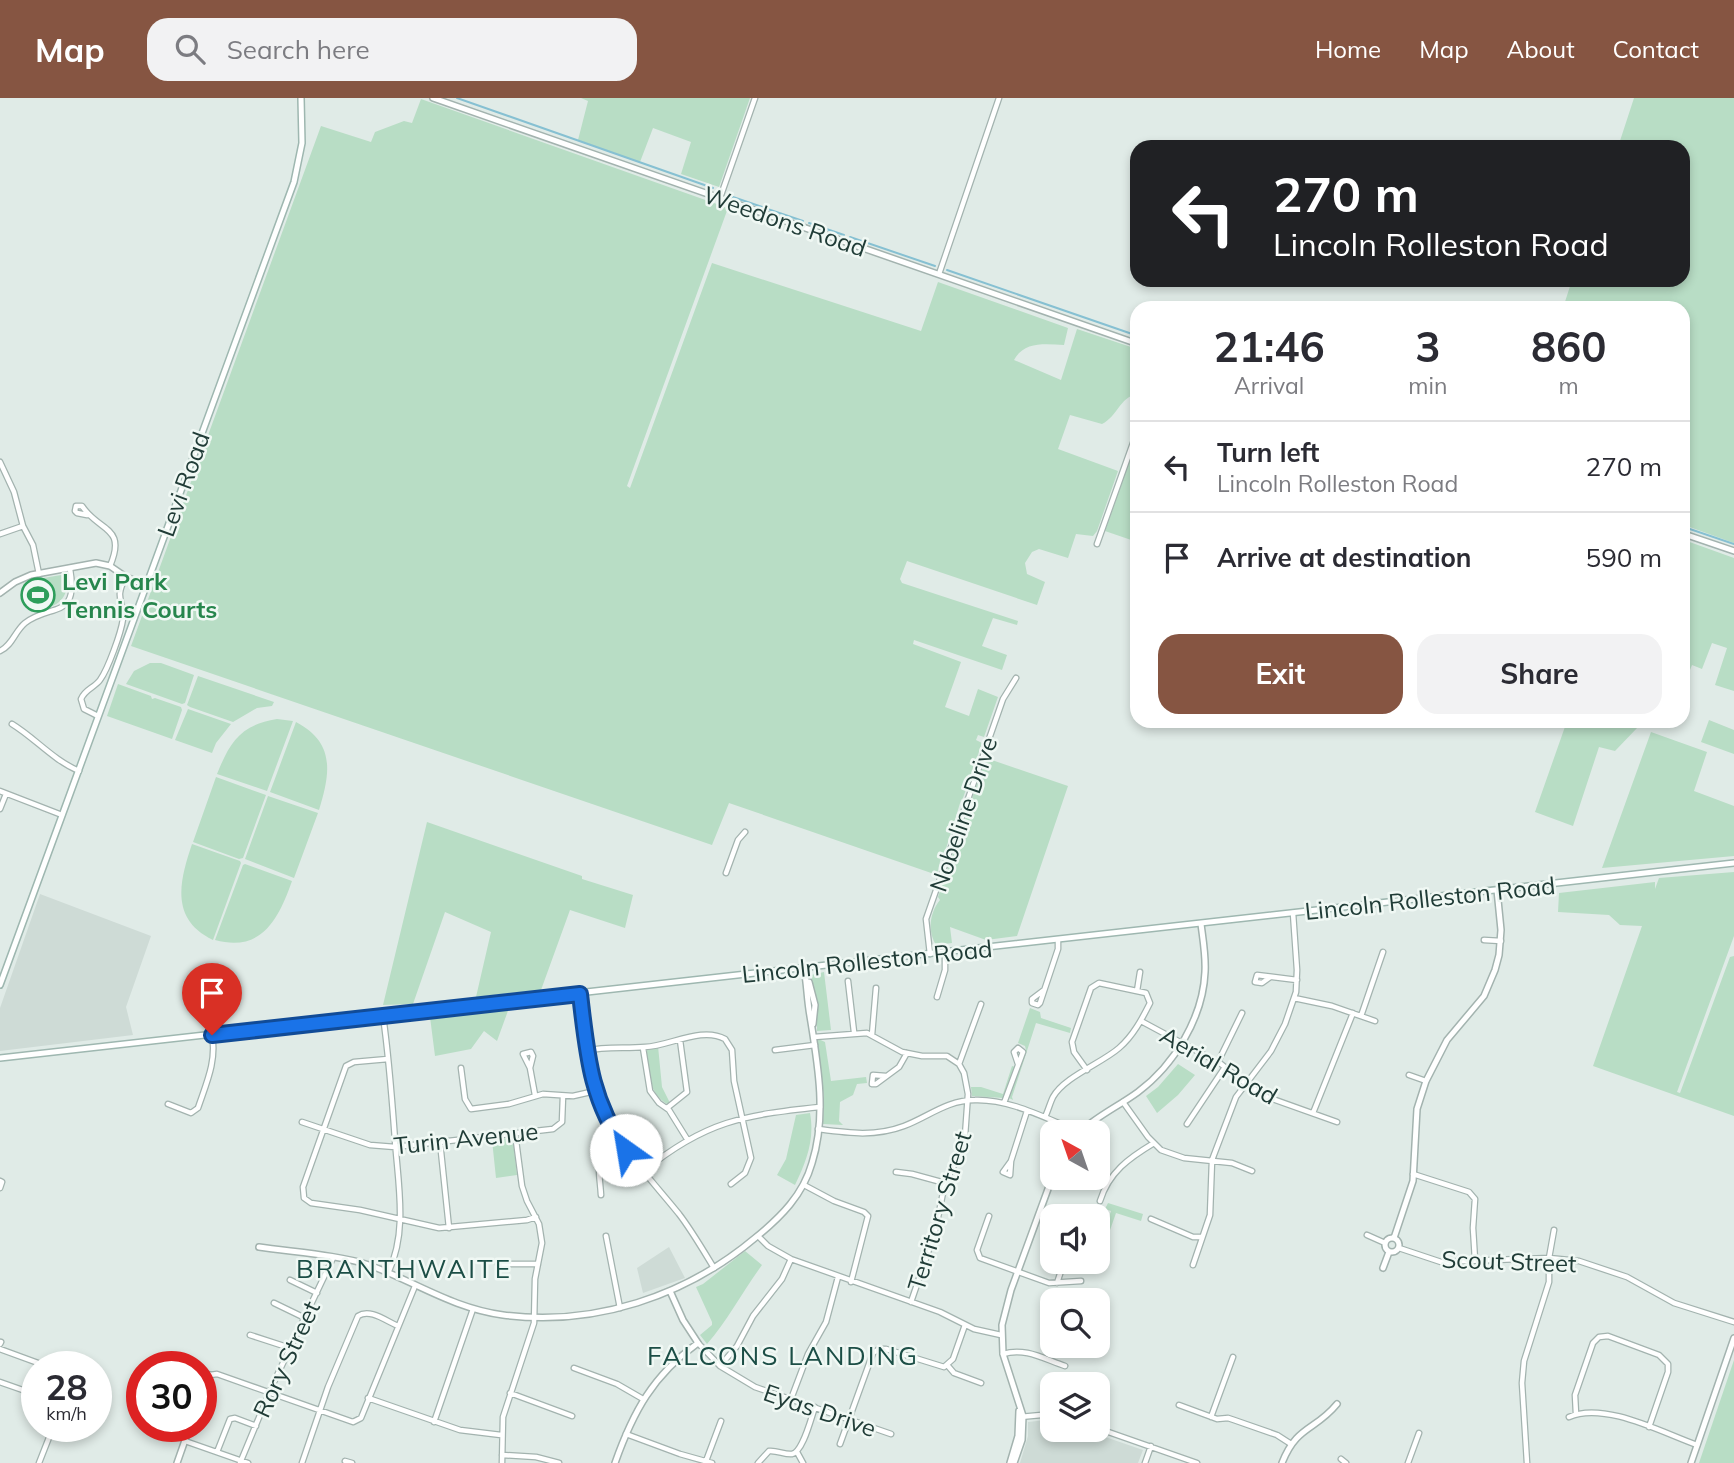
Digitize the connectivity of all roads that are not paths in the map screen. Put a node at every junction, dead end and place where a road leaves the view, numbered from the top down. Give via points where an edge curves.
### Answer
1 (301, 98) edge
2 (433, 98) edge
3 (755, 98) edge
4 (999, 98) edge
5 (720, 198) junction
6 (939, 274) junction
7 (1130, 341) edge
8 (1130, 451) edge
9 (0, 462) edge
10 (4, 480) edge
11 (88, 515) dead end
12 (23, 526) junction
13 (0, 534) edge
14 (1690, 536) edge
15 (1097, 544) dead end
16 (1734, 551) edge
17 (110, 566) junction
18 (70, 569) junction
19 (39, 573) junction
20 (126, 578) junction
21 (145, 585) junction
22 (0, 593) edge
23 (0, 651) edge
24 (1016, 678) dead end
25 (98, 716) junction
26 (12, 724) dead end
27 (79, 771) junction
28 (0, 791) edge
29 (6, 794) junction
30 (0, 810) edge
31 (62, 816) junction
32 (745, 832) dead end
33 (1734, 863) edge
34 (726, 873) dead end
35 (1497, 890) junction
36 (1293, 913) junction
37 (1202, 924) junction
38 (1058, 940) junction
39 (1484, 940) dead end
40 (1501, 941) junction
41 (1383, 952) dead end
42 (945, 953) junction
43 (930, 954) junction
44 (806, 968) junction
45 (1140, 972) dead end
46 (1269, 978) dead end
47 (848, 981) dead end
48 (1297, 981) junction
49 (0, 985) edge
50 (876, 988) dead end
51 (1044, 990) dead end
52 (1136, 991) junction
53 (580, 994) junction
54 (937, 997) dead end
55 (1294, 998) junction
56 (981, 1004) dead end
57 (1242, 1013) dead end
58 (1353, 1013) junction
59 (383, 1016) junction
60 (1361, 1016) junction
61 (1141, 1021) junction
62 (1375, 1021) dead end
63 (854, 1032) junction
64 (212, 1035) junction
65 (872, 1035) junction
66 (814, 1037) junction
67 (680, 1040) junction
68 (1181, 1043) junction
69 (815, 1045) junction
70 (643, 1048) junction
71 (775, 1050) dead end
72 (586, 1051) junction
73 (906, 1053) junction
74 (0, 1058) edge
75 (388, 1059) junction
76 (1218, 1062) junction
77 (959, 1064) junction
78 (1018, 1064) dead end
79 (1225, 1067) junction
80 (461, 1068) dead end
81 (530, 1068) dead end
82 (1087, 1070) junction
83 (1409, 1075) dead end
84 (886, 1076) dead end
85 (1426, 1082) junction
86 (1246, 1084) junction
87 (595, 1091) junction
88 (535, 1095) junction
89 (563, 1096) junction
90 (968, 1100) junction
91 (1123, 1102) junction
92 (1004, 1103) junction
93 (168, 1104) dead end
94 (820, 1107) junction
95 (667, 1108) junction
96 (1027, 1111) junction
97 (1313, 1113) junction
98 (741, 1117) junction
99 (1045, 1117) junction
100 (1052, 1120) edge
101 (1097, 1120) edge
102 (302, 1122) dead end
103 (1337, 1122) dead end
104 (1187, 1124) dead end
105 (323, 1129) junction
106 (818, 1129) junction
107 (515, 1133) junction
108 (687, 1139) junction
109 (440, 1142) junction
110 (1154, 1143) junction
111 (622, 1144) junction
112 (395, 1147) junction
113 (1212, 1160) junction
114 (1011, 1161) dead end
115 (644, 1171) junction
116 (1252, 1171) dead end
117 (896, 1172) dead end
118 (1413, 1174) junction
119 (0, 1181) edge
120 (945, 1183) junction
121 (730, 1184) dead end
122 (804, 1185) junction
123 (0, 1188) edge
124 (1048, 1190) edge
125 (601, 1195) dead end
126 (1100, 1201) dead end
127 (989, 1216) dead end
128 (536, 1217) junction
129 (400, 1219) junction
130 (1151, 1219) dead end
131 (449, 1228) junction
132 (1554, 1230) dead end
133 (1367, 1235) dead end
134 (606, 1236) dead end
135 (758, 1236) junction
136 (1202, 1237) junction
137 (1394, 1238) junction
138 (1385, 1242) junction
139 (259, 1247) dead end
140 (1399, 1248) junction
141 (1390, 1252) junction
142 (333, 1258) junction
143 (1549, 1258) junction
144 (791, 1259) junction
145 (1475, 1260) junction
146 (498, 1264) dead end
147 (538, 1264) junction
148 (1192, 1265) dead end
149 (714, 1268) junction
150 (1384, 1268) dead end
151 (1018, 1272) junction
152 (388, 1273) junction
153 (1061, 1274) edge
154 (838, 1277) junction
155 (290, 1280) dead end
156 (1081, 1281) dead end
157 (852, 1282) junction
158 (1057, 1284) junction
159 (415, 1286) junction
160 (670, 1291) junction
161 (317, 1293) junction
162 (911, 1302) junction
163 (274, 1303) dead end
164 (620, 1308) junction
165 (473, 1309) junction
166 (535, 1317) junction
167 (305, 1318) junction
168 (1734, 1322) edge
169 (965, 1325) junction
170 (398, 1326) junction
171 (250, 1335) dead end
172 (1001, 1335) junction
173 (1734, 1338) edge
174 (698, 1343) junction
175 (0, 1345) edge
176 (290, 1349) junction
177 (21, 1354) edge
178 (1003, 1354) junction
179 (1233, 1357) dead end
180 (720, 1366) junction
181 (948, 1366) junction
182 (1065, 1366) dead end
183 (574, 1368) dead end
184 (217, 1374) edge
185 (0, 1382) edge
186 (981, 1383) dead end
187 (21, 1389) edge
188 (269, 1393) junction
189 (510, 1393) junction
190 (368, 1398) junction
191 (643, 1399) junction
192 (792, 1399) junction
193 (1337, 1404) dead end
194 (1179, 1405) dead end
195 (815, 1407) junction
196 (321, 1410) junction
197 (1576, 1414) junction
198 (1040, 1415) edge
199 (572, 1416) dead end
200 (1021, 1417) junction
201 (1212, 1417) junction
202 (1569, 1417) dead end
203 (849, 1419) junction
204 (721, 1421) dead end
205 (434, 1422) junction
206 (256, 1426) junction
207 (1648, 1427) junction
208 (1110, 1433) edge
209 (1419, 1433) dead end
210 (625, 1434) junction
211 (891, 1434) dead end
212 (502, 1435) junction
213 (47, 1442) edge
214 (185, 1442) edge
215 (188, 1442) edge
216 (840, 1444) dead end
217 (1291, 1444) junction
218 (1697, 1445) junction
219 (1151, 1447) junction
220 (217, 1452) junction
221 (797, 1452) junction
222 (502, 1455) junction
223 (1178, 1456) junction
224 (1341, 1458) dead end
225 (345, 1461) dead end
226 (241, 1462) edge
227 (551, 1462) edge
228 (709, 1462) edge
229 (39, 1463) edge
230 (177, 1463) edge
231 (248, 1463) edge
232 (302, 1463) edge
233 (352, 1463) edge
234 (502, 1463) edge
235 (559, 1463) edge
236 (615, 1463) edge
237 (758, 1463) edge
238 (803, 1463) edge
239 (1012, 1463) edge
240 (1145, 1463) edge
241 (1175, 1463) edge
242 (1197, 1463) edge
243 (1282, 1463) edge
244 (1346, 1463) edge
245 (1409, 1463) edge
246 (1527, 1463) edge
247 (1691, 1463) edge

1 - 21 street, Levi Road via 302,144 294,182
2 - 5 street, Weedons Road
3 - 5 street
4 - 6 street
5 - 6 street, Weedons Road
6 - 7 street, Weedons Road
8 - 15 street
9 - 10 street
10 - 12 street via 14,492
11 - 17 street via 115,538
12 - 13 street
12 - 19 street via 35,550
14 - 16 street
17 - 18 street via 96,563
17 - 20 street
18 - 19 street
18 - 23 street via 72,588 66,605 26,622
19 - 22 street
20 - 21 street
20 - 25 street via 119,593 120,629 102,678 81,699 84,709
21 - 25 street, Levi Road
24 - 43 street, Nobeline Drive via 1003,699 926,919
25 - 27 street, Levi Road
26 - 27 street
27 - 31 street, Levi Road
28 - 29 street
29 - 30 street
29 - 31 street
31 - 49 street, Levi Road
32 - 34 street
33 - 35 street, Lincoln Rolleston Road
35 - 36 street, Lincoln Rolleston Road
35 - 40 street
36 - 37 street, Lincoln Rolleston Road
36 - 48 street
37 - 38 street, Lincoln Rolleston Road
37 - 68 street via 1205,974 1200,1002
38 - 42 street, Lincoln Rolleston Road
38 - 51 street
39 - 40 street
40 - 85 street via 1484,996 1447,1040
41 - 60 street
42 - 43 street, Lincoln Rolleston Road
42 - 54 street
43 - 44 street, Lincoln Rolleston Road
44 - 53 street, Lincoln Rolleston Road
44 - 66 street via 815,1005
45 - 52 street
46 - 48 street
47 - 63 street
48 - 55 street
50 - 65 street
52 - 61 street via 1150,997
52 - 82 street via 1099,983 1091,988 1072,1042
53 - 59 street, Lincoln Rolleston Road
53 - 72 street
55 - 58 street
55 - 86 street via 1271,1051
56 - 77 street
57 - 76 street
58 - 60 street
58 - 97 street
59 - 64 street, Lincoln Rolleston Road
59 - 75 street
60 - 62 street
61 - 68 street, Aerial Road
61 - 82 street via 1119,1048
63 - 65 street
63 - 66 street
64 - 74 street, Lincoln Rolleston Road
64 - 93 street via 214,1061 198,1108 191,1113
65 - 73 street
66 - 69 street
67 - 70 street
67 - 95 street via 687,1092
67 - 98 street via 712,1035 728,1042
68 - 76 street, Aerial Road
68 - 91 street via 1160,1073
69 - 71 street
69 - 94 street
70 - 72 street
70 - 95 street via 650,1091
72 - 87 street
73 - 77 street via 947,1056
73 - 84 street via 899,1068
75 - 105 street via 346,1066
75 - 112 street
76 - 79 street, Aerial Road
77 - 90 street, Territory Street
78 - 92 street
79 - 86 street, Aerial Road
79 - 104 street
80 - 88 street via 471,1109
81 - 88 street
82 - 99 street via 1054,1095
83 - 85 street
85 - 118 street via 1418,1109
86 - 97 street, Aerial Road
86 - 113 street via 1236,1097
87 - 89 street
87 - 111 street
88 - 89 street
89 - 107 street, Turin Avenue via 559,1126
90 - 92 street
90 - 106 street via 884,1132
90 - 120 street, Territory Street via 963,1145
91 - 101 street
91 - 110 street
92 - 96 street
94 - 98 street
94 - 106 street
95 - 108 street
96 - 99 street
96 - 114 street
97 - 103 street, Aerial Road
98 - 108 street
98 - 121 street via 751,1163
99 - 100 street
102 - 105 street, Turin Avenue
105 - 112 street, Turin Avenue via 370,1145
105 - 129 street via 303,1187 304,1198
106 - 122 street
107 - 109 street, Turin Avenue
107 - 128 street via 522,1186
108 - 115 street
109 - 112 street, Turin Avenue
109 - 131 street
110 - 113 street via 1184,1158
110 - 126 street via 1112,1175
111 - 115 street
111 - 125 street via 599,1163
112 - 129 street
113 - 116 street
113 - 136 street via 1210,1215
115 - 149 street
117 - 120 street
118 - 137 street
118 - 145 street via 1469,1192 1475,1199
119 - 123 street
120 - 162 street, Territory Street via 935,1232
122 - 135 street
122 - 157 street via 868,1216
124 - 151 street
127 - 151 street via 976,1250 978,1256
128 - 131 street
128 - 147 street via 542,1238
129 - 131 street
129 - 152 street
130 - 136 street
132 - 143 street
133 - 138 street
134 - 164 street
135 - 144 street
135 - 149 street
136 - 148 street
137 - 138 street
137 - 140 street
138 - 141 street
139 - 142 street
140 - 141 street
140 - 145 street, Scout Street via 1441,1262
141 - 150 street
142 - 152 street
142 - 161 street, Rory Street
143 - 145 street, Scout Street
143 - 168 street, Scout Street via 1579,1261 1615,1273 1674,1303
143 - 246 street via 1549,1282 1524,1362
144 - 154 street
144 - 180 street via 782,1279
146 - 147 street
147 - 166 street
149 - 160 street
151 - 158 street
151 - 172 street via 1003,1314
152 - 159 street
153 - 158 street
154 - 157 street
154 - 192 street via 825,1322
155 - 161 street
156 - 158 street
157 - 162 street
159 - 165 street
159 - 170 street
160 - 164 street
160 - 174 street, Eyas Drive
161 - 167 street, Rory Street
162 - 169 street
163 - 167 street
164 - 166 street
165 - 166 street
165 - 205 street
166 - 189 street
167 - 176 street, Rory Street
169 - 172 street
169 - 181 street
170 - 190 street
170 - 196 street via 369,1313 360,1314
171 - 176 street
172 - 178 street
173 - 218 street
174 - 180 street, Eyas Drive
174 - 191 street via 666,1370
175 - 177 street
176 - 188 street, Rory Street
178 - 182 street via 1026,1352
178 - 200 street
179 - 201 street
180 - 192 street, Eyas Drive via 755,1387
181 - 186 street
181 - 203 street via 937,1367 879,1349 871,1357
183 - 191 street
184 - 188 street
185 - 187 street
188 - 196 street
188 - 206 street, Rory Street
189 - 199 street
189 - 212 street
190 - 196 street via 355,1422
190 - 205 street
191 - 210 street
192 - 195 street, Eyas Drive
193 - 217 street
194 - 201 street
195 - 203 street, Eyas Drive
195 - 221 street
196 - 232 street
197 - 202 street
197 - 207 street via 1607,1413
197 - 207 street via 1574,1395 1593,1343 1604,1336 1667,1361 1668,1372
198 - 200 street
200 - 239 street
201 - 217 street via 1234,1420
203 - 211 street, Eyas Drive
203 - 216 street
204 - 228 street
205 - 212 street via 467,1432
206 - 220 street via 230,1419
206 - 226 street, Rory Street
207 - 218 street
208 - 219 street
209 - 245 street
210 - 228 street
210 - 236 street
212 - 222 street
213 - 229 street
214 - 230 street
215 - 220 street
217 - 243 street
218 - 247 street
219 - 223 street
219 - 240 street
220 - 226 street
221 - 237 street via 769,1451
221 - 238 street
222 - 227 street
222 - 234 street
223 - 241 street
223 - 242 street
224 - 244 street
225 - 233 street
226 - 231 street
227 - 235 street

